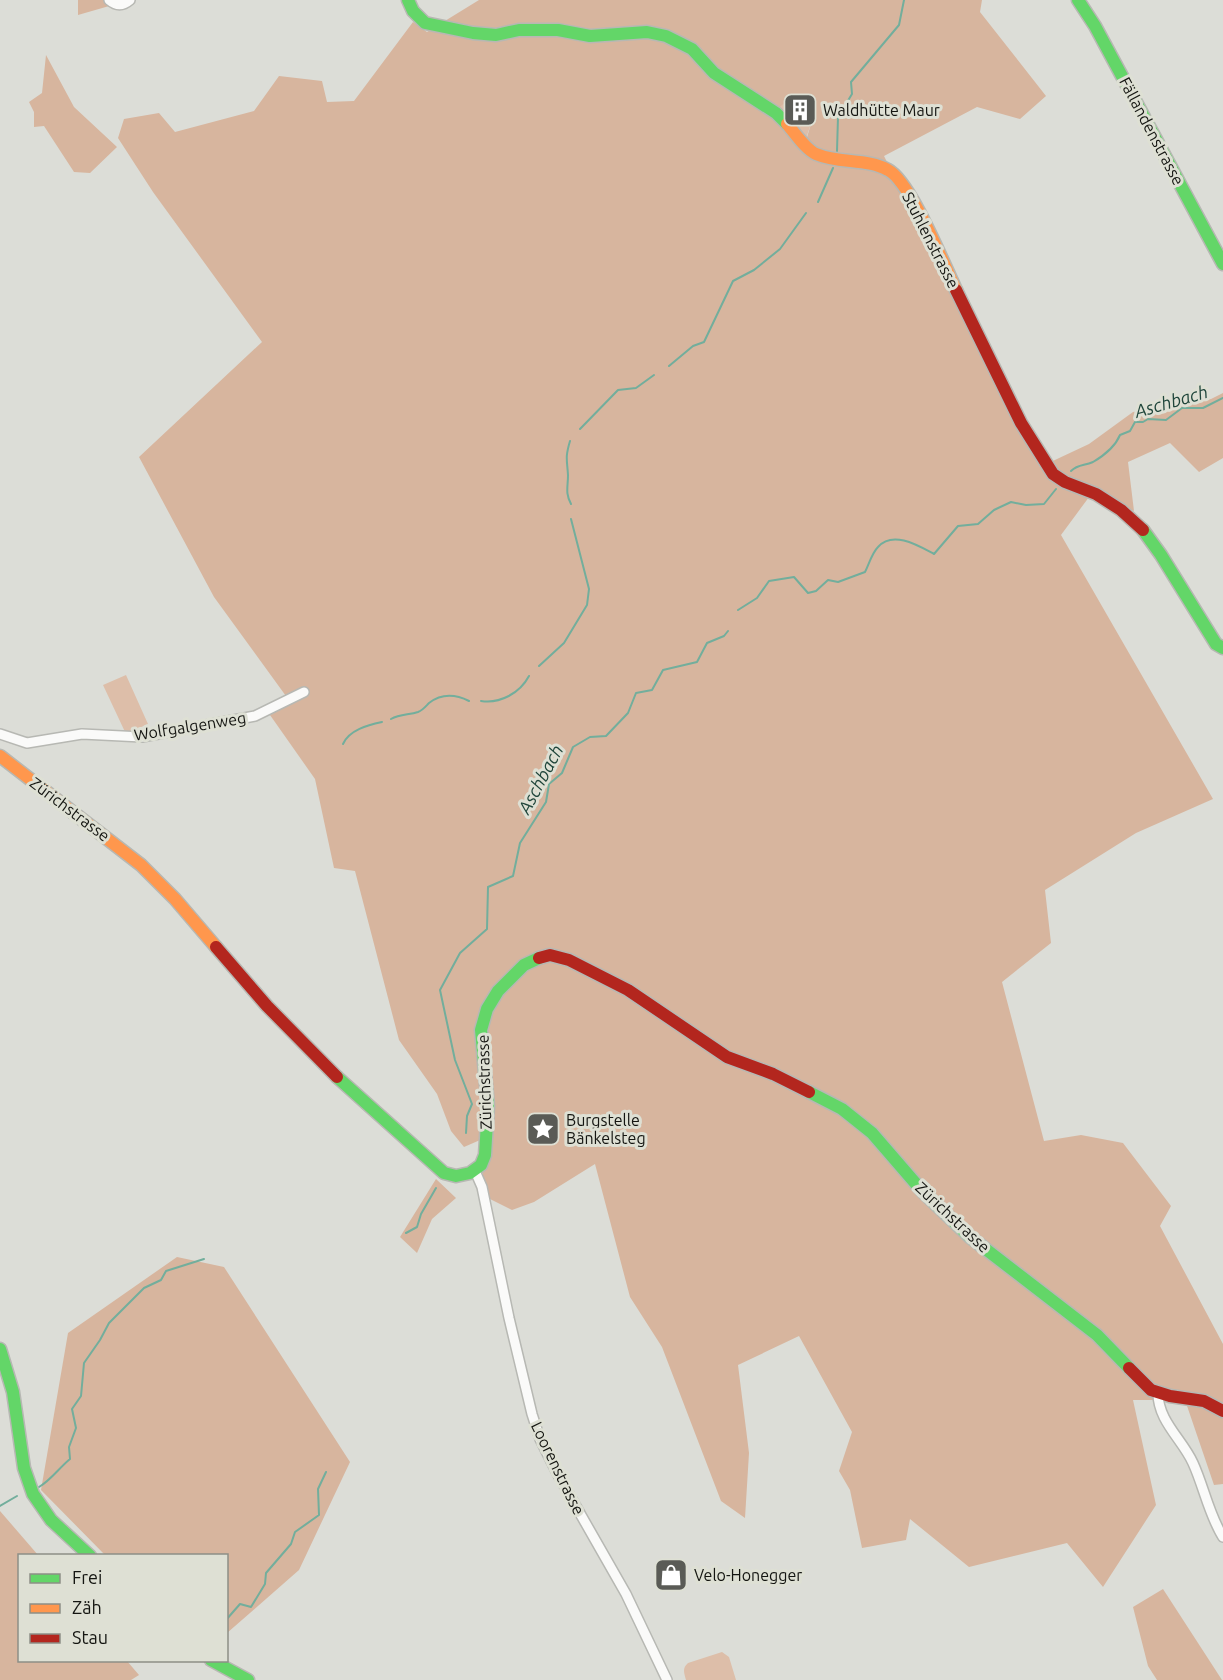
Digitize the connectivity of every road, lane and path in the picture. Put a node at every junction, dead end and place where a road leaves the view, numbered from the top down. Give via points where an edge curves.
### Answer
1 (109, 0) edge
2 (130, 0) edge
3 (408, 0) edge
4 (1078, 0) edge
5 (1223, 264) edge
6 (1223, 648) edge
7 (304, 692) dead end
8 (0, 734) edge
9 (0, 756) edge
10 (475, 1171) junction
11 (0, 1349) edge
12 (1158, 1393) junction
13 (1223, 1411) edge
14 (1223, 1537) edge
15 (88, 1554) edge
16 (215, 1662) edge
17 (248, 1680) edge
18 (667, 1680) edge

1 - 2 street via 116,5
3 - 6 street, Stuhlenstrasse via 425,23 473,33 558,30 590,36 647,32 666,36 692,50 714,73 776,113 814,153 889,170 915,206 1021,423 1046,465 1059,478 1121,510 1144,531 1216,644
4 - 5 street, Fällandenstrasse
7 - 8 street, Wolfgalgenweg via 255,716 142,736 82,734 27,742
9 - 10 street, Zürichstrasse via 141,864 267,1006 340,1080 435,1166 451,1175 465,1176
10 - 12 street, Zürichstrasse via 485,1155 488,1106 481,1030 487,1009 498,991 533,959 550,955 569,960 628,990 727,1057 773,1074 842,1109 872,1133 923,1192 970,1237 1097,1335
10 - 18 street, Loorenstrasse via 482,1187 540,1439 641,1622
11 - 15 street via 30,1486 53,1523
12 - 13 street via 1210,1401
12 - 14 street via 1163,1417 1192,1461
16 - 17 street

